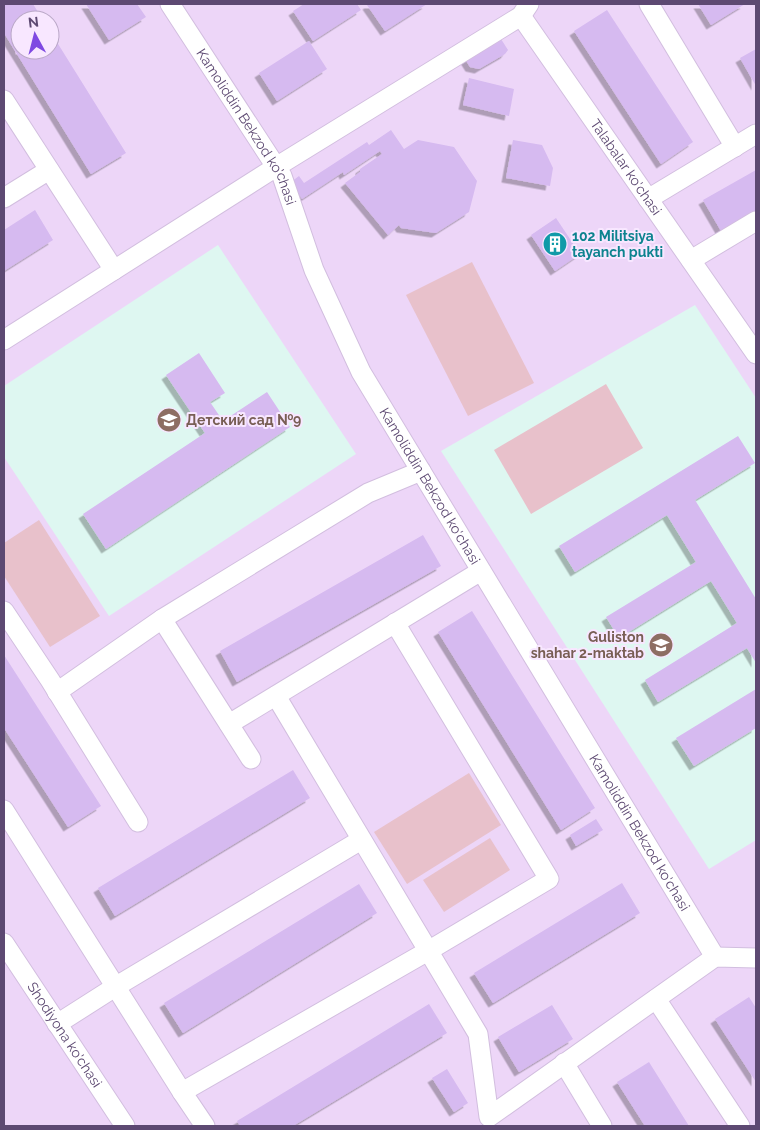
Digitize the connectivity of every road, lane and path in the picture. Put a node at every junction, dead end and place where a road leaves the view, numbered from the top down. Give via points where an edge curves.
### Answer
1 (170, 4) edge
2 (649, 4) edge
3 (525, 10) edge
4 (7, 112) edge
5 (756, 134) edge
6 (735, 147) junction
7 (276, 167) junction
8 (49, 170) junction
9 (4, 198) edge
10 (648, 199) junction
11 (756, 221) edge
12 (691, 260) junction
13 (114, 270) junction
14 (4, 340) edge
15 (756, 354) edge
16 (421, 472) junction
17 (481, 571) junction
18 (4, 611) edge
19 (162, 619) junction
20 (395, 623) junction
21 (57, 692) junction
22 (276, 696) junction
23 (229, 724) junction
24 (252, 760) dead end
25 (4, 810) edge
26 (138, 822) dead end
27 (361, 840) junction
28 (4, 943) edge
29 (428, 951) junction
30 (715, 957) junction
31 (756, 958) edge
32 (116, 987) junction
33 (656, 999) junction
34 (57, 1024) junction
35 (564, 1063) junction
36 (182, 1092) junction
37 (125, 1126) edge
38 (205, 1126) edge
39 (602, 1126) edge
40 (740, 1126) edge

1 - 7 street, Kamoliddin Bekzod ko'chasi
2 - 6 street
3 - 7 street
3 - 10 street, Talabalar ko'chasi
4 - 8 street
5 - 6 street
6 - 10 street
7 - 13 street
7 - 16 street, Kamoliddin Bekzod ko'chasi via 282,176 314,270 361,372
8 - 9 street
8 - 13 street
10 - 12 street, Talabalar ko'chasi
11 - 12 street
12 - 15 street, Talabalar ko'chasi
13 - 14 street
16 - 17 street, Kamoliddin Bekzod ko'chasi
16 - 19 street via 368,493
17 - 20 street
17 - 30 street, Kamoliddin Bekzod ko'chasi
18 - 21 street
19 - 21 street
19 - 23 street
20 - 22 street
20 - 29 street via 549,879
21 - 26 street
22 - 23 street
22 - 27 street
23 - 24 street
25 - 32 street
27 - 29 street
27 - 32 street
28 - 34 street, Shodiyona ko'chasi
29 - 35 street via 478,1034 489,1117
29 - 36 street
30 - 31 street
30 - 33 street
32 - 34 street
32 - 36 street
33 - 35 street
33 - 40 street
34 - 37 street, Shodiyona ko'chasi
35 - 39 street
36 - 38 street

